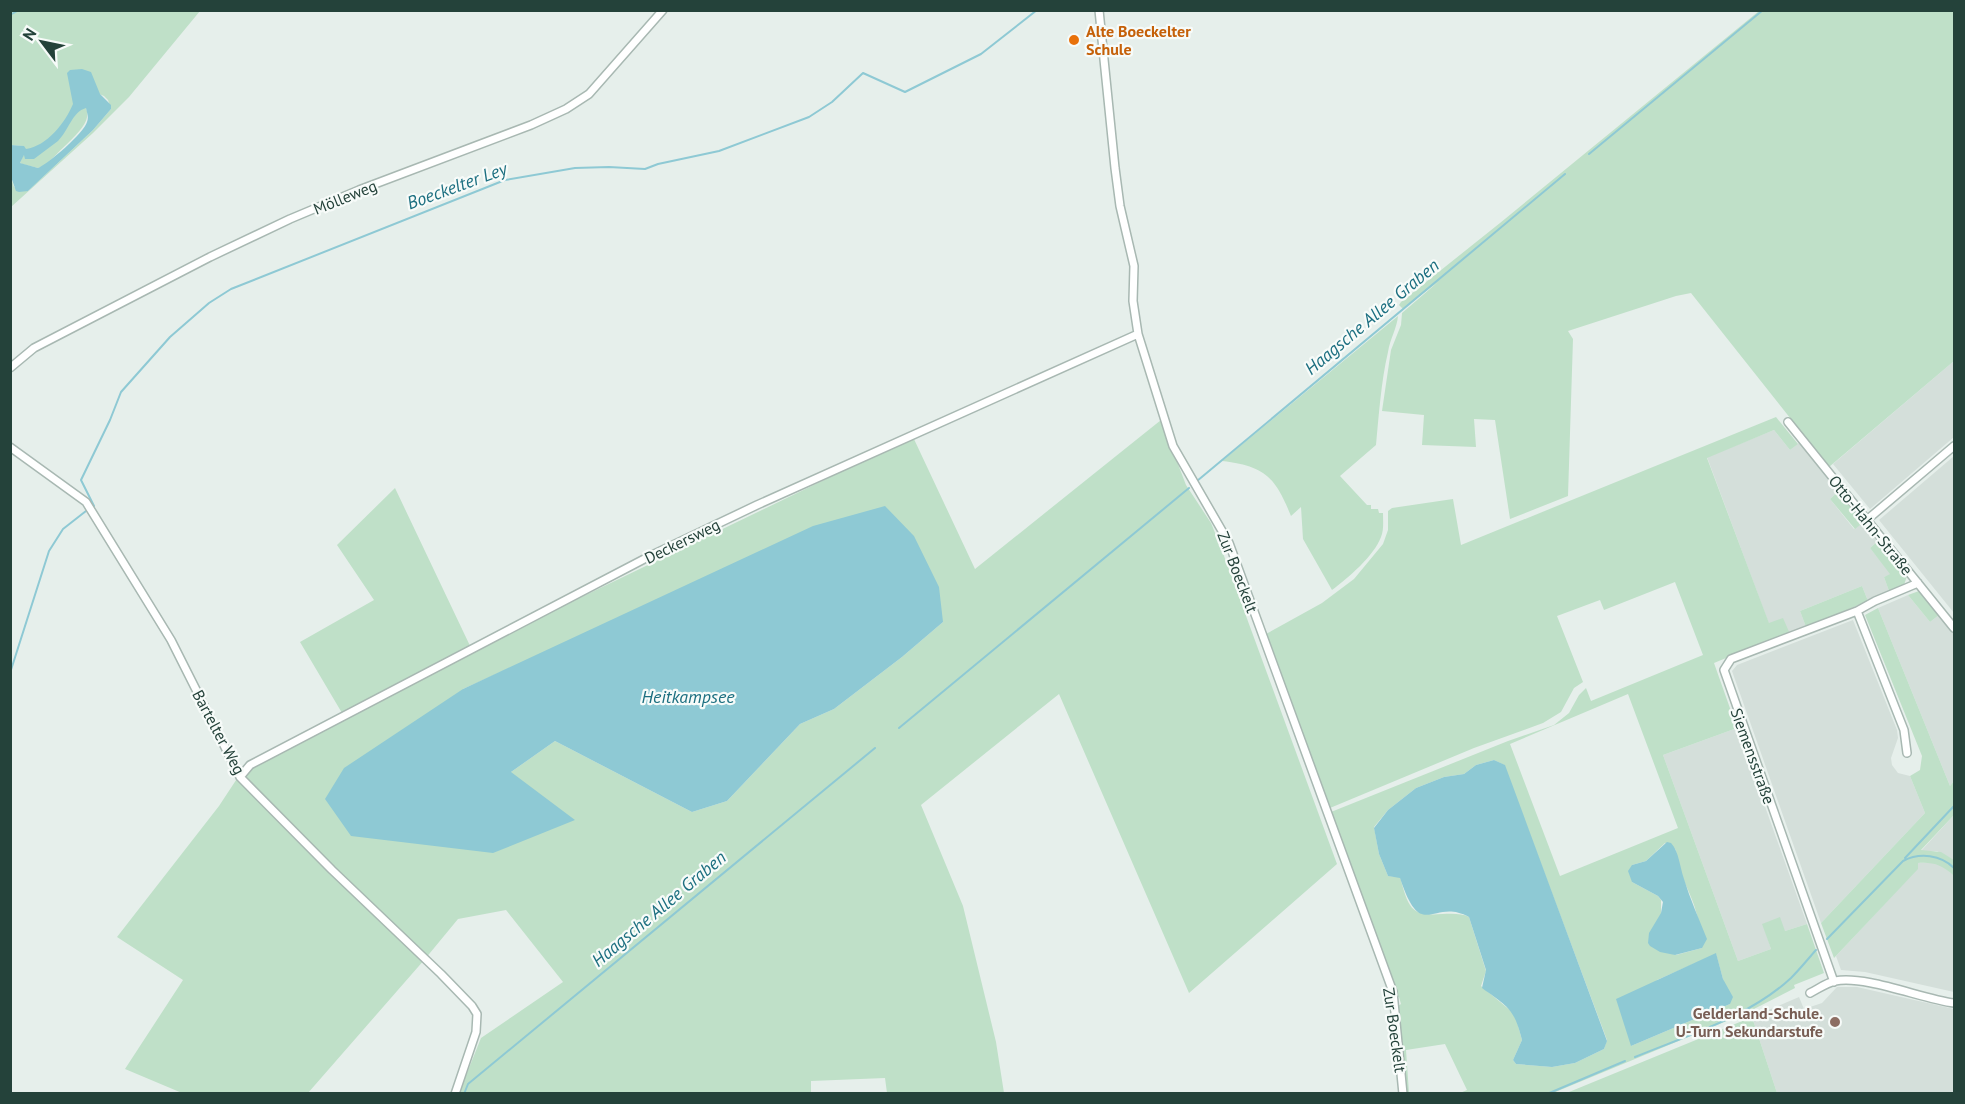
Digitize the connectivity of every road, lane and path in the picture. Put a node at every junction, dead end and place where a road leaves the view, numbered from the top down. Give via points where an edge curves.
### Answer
1 (663, 10) edge
2 (1099, 10) edge
3 (1138, 334) junction
4 (10, 368) edge
5 (1788, 422) dead end
6 (1954, 446) edge
7 (10, 447) edge
8 (1868, 519) junction
9 (1918, 583) junction
10 (1857, 611) junction
11 (1954, 628) edge
12 (1907, 753) dead end
13 (240, 777) junction
14 (1834, 982) junction
15 (1810, 993) dead end
16 (1954, 1003) edge
17 (455, 1094) edge
18 (1403, 1094) edge

1 - 4 street, Mölleweg via 589,93 566,109 359,190 210,256 34,348
2 - 3 street, Zur Boeckelt via 1120,206 1134,267 1133,301
3 - 13 street, Deckersweg via 650,556 250,765
3 - 18 street, Zur Boeckelt via 1173,446 1229,543 1393,992
5 - 8 street, Otto-Hahn-Straße
6 - 8 street
7 - 13 street, Bartelter Weg via 86,502 171,640
8 - 9 street, Otto-Hahn-Straße
9 - 10 street, Siemensstraße
9 - 11 street, Otto-Hahn-Straße
10 - 12 street via 1904,730
10 - 14 street, Siemensstraße via 1731,659 1724,670
13 - 17 street, Bartelter Weg via 472,1006 477,1014 476,1032
14 - 15 street
14 - 16 street via 1863,983

